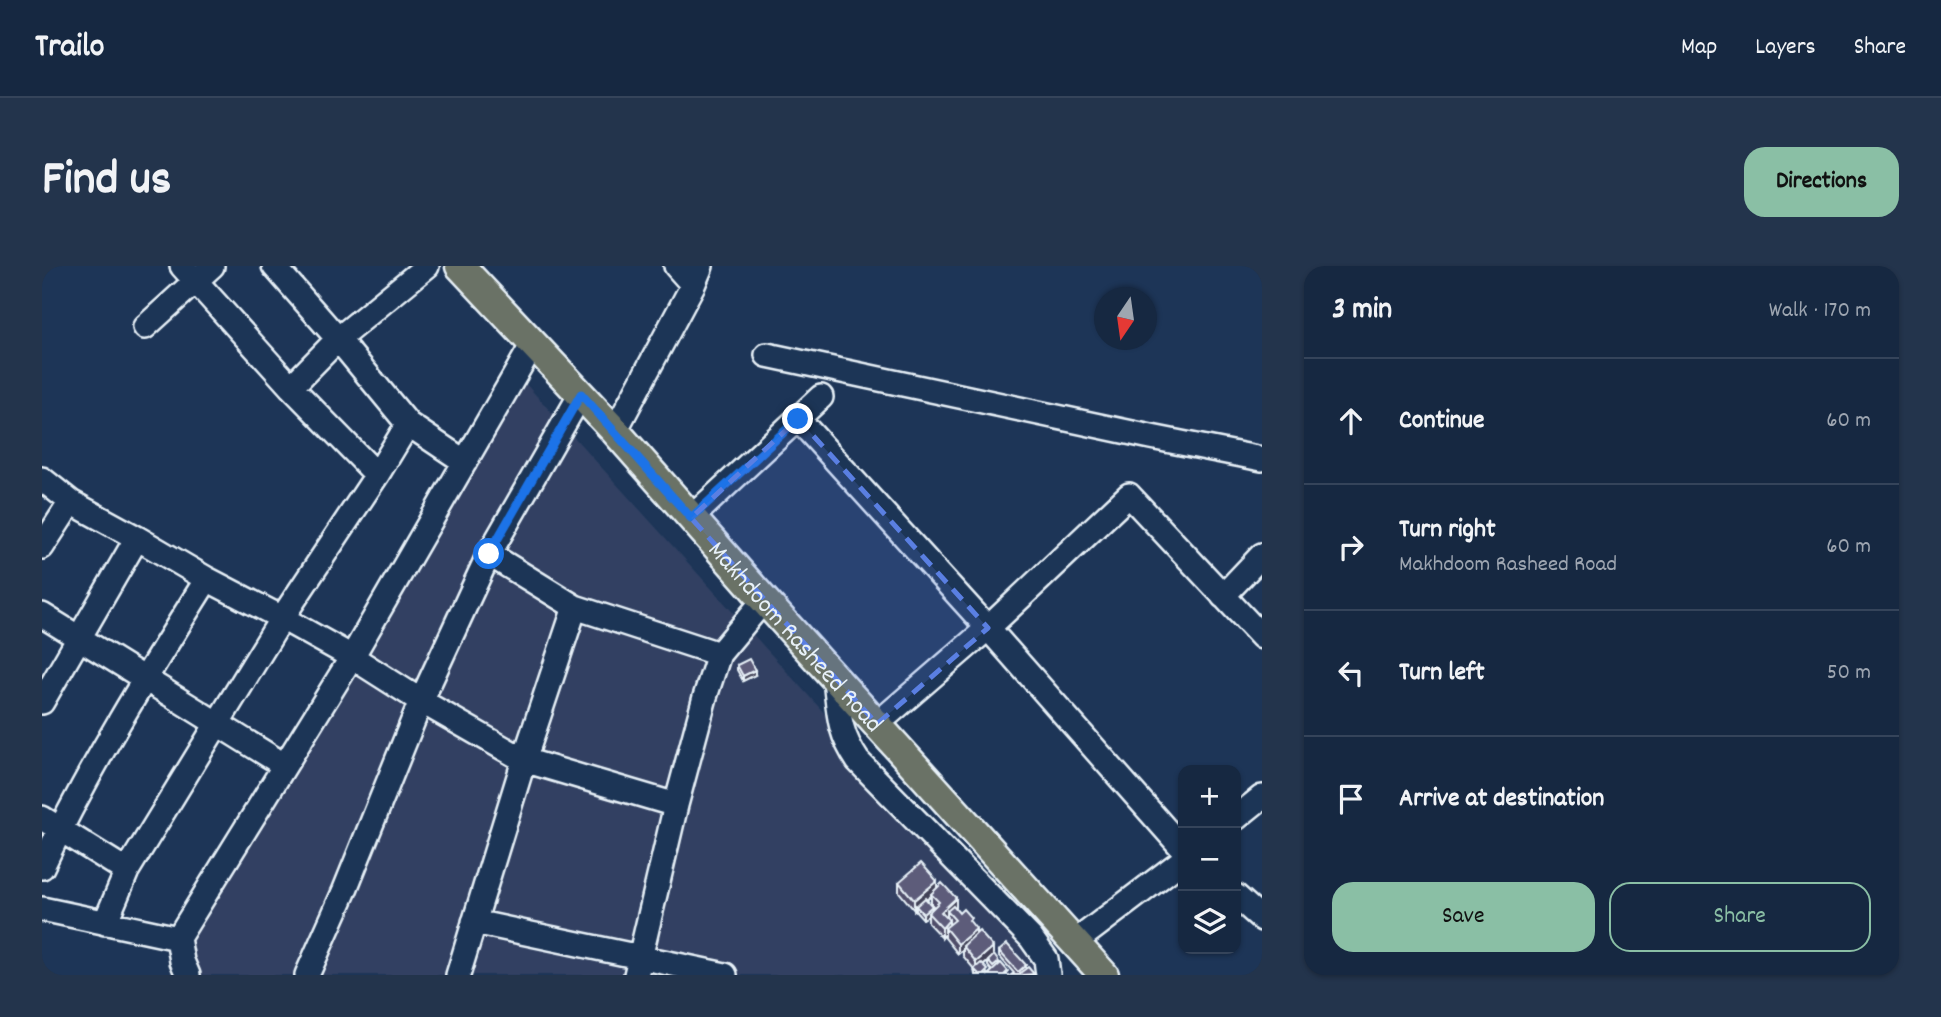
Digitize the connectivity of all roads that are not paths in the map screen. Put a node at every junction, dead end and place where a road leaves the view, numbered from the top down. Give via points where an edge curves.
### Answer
1 (274, 266) edge
2 (427, 266) edge
3 (460, 266) edge
4 (676, 266) edge
5 (197, 271) edge
6 (697, 275) edge
7 (145, 327) dead end
8 (338, 339) junction
9 (533, 344) junction
10 (767, 355) dead end
11 (291, 387) junction
12 (581, 394) junction
13 (821, 397) dead end
14 (798, 419) junction
15 (408, 424) junction
16 (615, 431) junction
17 (1262, 459) edge
18 (465, 462) junction
19 (377, 475) junction
20 (42, 479) edge
21 (71, 502) junction
22 (691, 518) junction
23 (137, 538) junction
24 (42, 547) edge
25 (489, 554) junction
26 (1262, 555) edge
27 (207, 579) junction
28 (1223, 596) junction
29 (764, 600) junction
30 (575, 607) junction
31 (42, 615) edge
32 (282, 618) junction
33 (988, 628) junction
34 (1262, 637) edge
35 (78, 638) junction
36 (719, 654) junction
37 (352, 657) junction
38 (144, 678) junction
39 (835, 678) junction
40 (421, 701) junction
41 (42, 702) edge
42 (217, 724) junction
43 (877, 724) junction
44 (524, 760) junction
45 (284, 765) junction
46 (1262, 797) edge
47 (676, 805) junction
48 (1241, 814) edge
49 (51, 823) edge
50 (1178, 843) edge
51 (1178, 864) edge
52 (42, 867) edge
53 (127, 871) junction
54 (1241, 900) edge
55 (42, 909) edge
56 (1262, 919) edge
57 (474, 922) junction
58 (105, 923) junction
59 (178, 938) junction
60 (1074, 942) junction
61 (638, 966) edge
62 (188, 975) edge
63 (307, 975) edge
64 (458, 975) edge
65 (724, 975) edge
66 (1048, 975) edge
67 (1104, 975) edge

1 - 8 street
2 - 8 street
3 - 9 main road, Makhdoom Rasheed Road
4 - 6 street
5 - 7 street
5 - 11 street
6 - 16 street
8 - 11 street
8 - 15 street
9 - 12 main road, Makhdoom Rasheed Road
9 - 18 street
10 - 17 street
11 - 19 street
12 - 16 main road, Makhdoom Rasheed Road
12 - 25 street
13 - 14 street
14 - 22 street
14 - 33 street
15 - 18 street
15 - 19 street
16 - 22 main road, Makhdoom Rasheed Road
18 - 37 street
19 - 32 street
20 - 21 street
21 - 23 street
21 - 24 street
22 - 29 main road, Makhdoom Rasheed Road
23 - 27 street
23 - 35 street
25 - 30 street
25 - 40 street
26 - 28 street
27 - 32 street
27 - 38 street
28 - 33 street via 1129,495
28 - 34 street
29 - 36 street
29 - 39 main road, Makhdoom Rasheed Road
30 - 36 street
30 - 44 street
31 - 35 street
32 - 37 street
32 - 42 street
33 - 43 street
33 - 50 street
35 - 38 street
35 - 41 street
36 - 47 street
37 - 40 street
37 - 45 street
38 - 42 street
38 - 49 street
39 - 43 main road, Makhdoom Rasheed Road
39 - 66 street via 840,724 858,761 1031,938 1046,959
40 - 44 street
40 - 63 street
42 - 45 street
42 - 53 street
43 - 60 main road, Makhdoom Rasheed Road
44 - 47 street
44 - 57 street
45 - 59 street
46 - 48 street
47 - 61 street
49 - 52 street
49 - 53 street
51 - 60 street
53 - 58 street
54 - 56 street
55 - 58 street
57 - 61 street
57 - 64 street
58 - 59 street
59 - 62 street
60 - 67 main road, Makhdoom Rasheed Road
61 - 65 street

